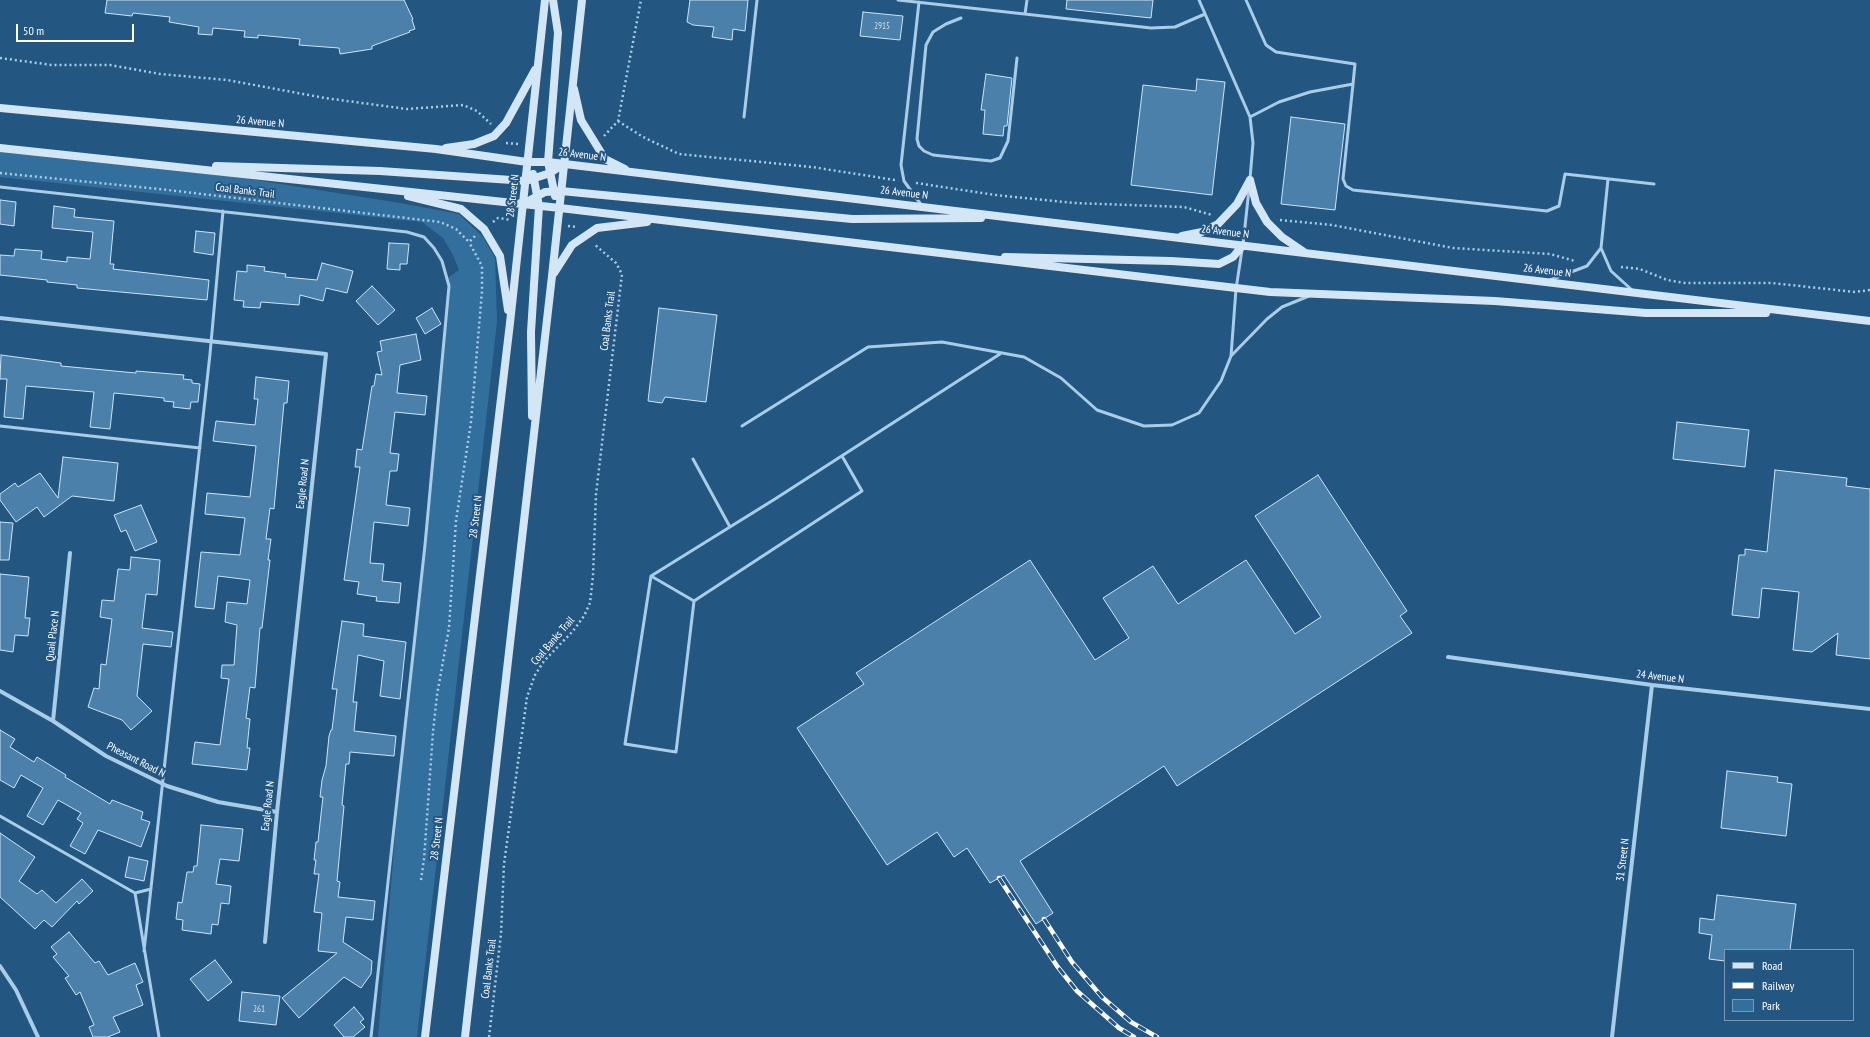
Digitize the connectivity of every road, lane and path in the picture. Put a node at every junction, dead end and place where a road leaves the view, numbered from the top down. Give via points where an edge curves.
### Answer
1 (545, 0) edge
2 (553, 0) edge
3 (582, 0) edge
4 (641, 0) edge
5 (757, 0) edge
6 (898, 0) edge
7 (1027, 0) edge
8 (1199, 0) edge
9 (1246, 0) edge
10 (919, 2) junction
11 (1025, 14) junction
12 (1205, 14) junction
13 (961, 18) dead end
14 (0, 58) edge
15 (1017, 58) dead end
16 (537, 66) junction
17 (573, 81) junction
18 (1353, 84) junction
19 (0, 108) edge
20 (744, 117) dead end
21 (1250, 117) junction
22 (618, 121) junction
23 (493, 127) dead end
24 (604, 136) dead end
25 (506, 143) dead end
26 (515, 144) dead end
27 (0, 148) edge
28 (436, 149) junction
29 (527, 162) junction
30 (548, 162) junction
31 (155, 164) junction
32 (564, 164) junction
33 (632, 172) junction
34 (0, 173) edge
35 (550, 173) junction
36 (534, 179) junction
37 (1608, 179) junction
38 (1250, 180) junction
39 (526, 181) junction
40 (904, 181) junction
41 (1654, 184) dead end
42 (0, 187) edge
43 (376, 188) junction
44 (557, 191) junction
45 (538, 195) junction
46 (522, 204) junction
47 (539, 206) junction
48 (924, 207) junction
49 (560, 208) junction
50 (224, 211) junction
51 (1014, 218) junction
52 (506, 219) dead end
53 (660, 220) junction
54 (1221, 221) junction
55 (493, 222) dead end
56 (1270, 224) junction
57 (567, 226) dead end
58 (578, 227) dead end
59 (479, 233) dead end
60 (1175, 237) junction
61 (469, 242) junction
62 (592, 243) dead end
63 (1243, 246) junction
64 (1601, 248) junction
65 (1307, 253) junction
66 (955, 256) junction
67 (1587, 266) junction
68 (1612, 271) junction
69 (552, 276) junction
70 (1546, 282) junction
71 (1236, 289) junction
72 (1870, 290) edge
73 (1317, 293) junction
74 (1635, 293) junction
75 (1804, 313) junction
76 (0, 318) edge
77 (1870, 321) edge
78 (510, 323) junction
79 (212, 341) junction
80 (1000, 354) junction
81 (1231, 356) junction
82 (0, 426) edge
83 (742, 426) dead end
84 (200, 448) junction
85 (532, 453) junction
86 (842, 456) junction
87 (693, 459) dead end
88 (730, 527) junction
89 (70, 553) dead end
90 (651, 576) junction
91 (694, 601) junction
92 (1448, 657) dead end
93 (1652, 685) junction
94 (0, 690) edge
95 (1870, 709) edge
96 (53, 721) junction
97 (163, 785) junction
98 (277, 812) junction
99 (0, 816) edge
100 (421, 880) dead end
101 (151, 889) junction
102 (135, 893) junction
103 (265, 942) dead end
104 (144, 951) junction
105 (0, 966) edge
106 (38, 1037) edge
107 (159, 1037) edge
108 (371, 1037) edge
109 (425, 1037) edge
110 (464, 1037) edge
111 (488, 1037) edge
112 (1612, 1037) edge

1 - 16 main road, 28 Street N
2 - 30 main road via 558,34
3 - 17 main road
4 - 22 path
5 - 20 lane
6 - 10 lane
7 - 11 lane
8 - 12 lane
9 - 18 lane via 1266,45 1276,52 1355,64
10 - 11 lane
10 - 40 lane via 901,165
11 - 12 lane via 1160,28 1176,27
12 - 21 lane
13 - 15 lane via 932,32 926,45 917,139 924,151 933,155 991,161 1000,158 1008,141
14 - 23 path via 52,65 110,65 160,74 227,80 325,98 407,109 463,105 477,111
16 - 28 main road via 506,123 494,136 474,144
16 - 29 main road, 28 Street N
17 - 32 main road
17 - 33 main road via 581,120 605,159
18 - 21 lane via 1310,92 1279,102
18 - 37 lane via 1343,179 1346,186 1353,190 1547,211 1559,206 1565,174
19 - 28 main road, 26 Avenue N
21 - 38 lane via 1253,143
22 - 24 path
22 - 40 path via 642,137 678,154 812,167
25 - 26 path
27 - 31 main road, 26 Avenue N
28 - 29 main road, 26 Avenue N
29 - 30 main road, 26 Avenue N
29 - 36 main road
29 - 39 main road, 28 Street N
30 - 32 main road, 26 Avenue N
30 - 35 main road
31 - 39 main road via 380,171
31 - 43 main road, 26 Avenue N
32 - 33 main road, 26 Avenue N
32 - 35 main road
32 - 44 main road
33 - 48 main road, 26 Avenue N
34 - 61 path, Coal Banks Trail via 440,222 456,229
35 - 36 main road
35 - 44 main road
36 - 39 main road
36 - 45 main road
37 - 41 lane
37 - 64 lane
38 - 54 main road via 1238,204
38 - 56 main road via 1256,204
38 - 63 lane
39 - 46 main road, 28 Street N
40 - 48 lane
40 - 54 path via 996,196 1074,203 1184,207 1210,214
42 - 50 lane
43 - 46 main road, 26 Avenue N
43 - 78 main road via 461,209 484,230 500,256
44 - 45 main road
44 - 49 main road
44 - 51 main road via 852,219
45 - 46 main road
45 - 47 main road
46 - 47 main road, 26 Avenue N
46 - 78 main road, 28 Street N
47 - 49 main road, 26 Avenue N
47 - 85 main road via 531,332
48 - 51 main road, 26 Avenue N
49 - 53 main road, 26 Avenue N
49 - 69 main road
50 - 79 lane
50 - 108 lane via 415,234 424,237 434,248 442,260 448,278 425,545
51 - 60 main road, 26 Avenue N
52 - 55 path via 498,218
53 - 66 main road, 26 Avenue N
53 - 69 main road via 597,228 572,245
54 - 60 main road via 1202,232
56 - 65 main road via 1282,237
56 - 67 path via 1283,219 1332,225 1453,248 1550,254
57 - 58 path
59 - 61 path
60 - 63 main road, 26 Avenue N
61 - 100 path, Coal Banks Trail via 482,266 482,291 471,422 456,521 449,628 435,717
62 - 111 path, Coal Banks Trail via 616,263 622,274 596,494 590,603 573,631 534,675 527,697 504,864 501,934
63 - 65 main road, 26 Avenue N
63 - 66 main road via 1233,258 1219,264
63 - 71 lane
64 - 67 lane
64 - 68 lane
65 - 70 main road, 26 Avenue N
66 - 71 main road, 26 Avenue N
67 - 70 lane
68 - 72 path via 1623,267 1640,269 1667,280 1685,283 1772,283 1855,292
68 - 74 lane
69 - 85 main road
70 - 74 main road, 26 Avenue N
71 - 73 main road, 26 Avenue N
71 - 81 lane
73 - 75 main road, 26 Avenue N via 1494,301 1646,313
73 - 81 lane via 1282,307
74 - 75 main road, 26 Avenue N
75 - 77 main road, 26 Avenue N
76 - 79 street, Eagle Road N
78 - 109 main road, 28 Street N
79 - 84 lane
79 - 98 street, Eagle Road N via 326,354
80 - 81 lane via 1024,357 1061,378 1097,410 1144,426 1172,425 1199,413 1221,381
80 - 83 lane via 942,342 868,347
80 - 86 lane
82 - 84 lane
84 - 97 lane
85 - 110 main road
86 - 88 lane
86 - 91 lane via 862,492
87 - 88 lane
88 - 90 lane
89 - 96 street, Quail Place N
90 - 91 lane
90 - 91 lane via 625,744 676,752
92 - 93 street, 24 Avenue N
93 - 95 street, 24 Avenue N
93 - 112 street, 31 Street N
94 - 96 street, Pheasant Road N
96 - 97 street, Pheasant Road N via 106,756
97 - 98 street, Pheasant Road N via 218,802
97 - 101 lane
98 - 103 street, Eagle Road N
99 - 102 lane
101 - 102 lane
101 - 104 lane
102 - 104 lane
104 - 107 lane
105 - 106 street via 16,990

